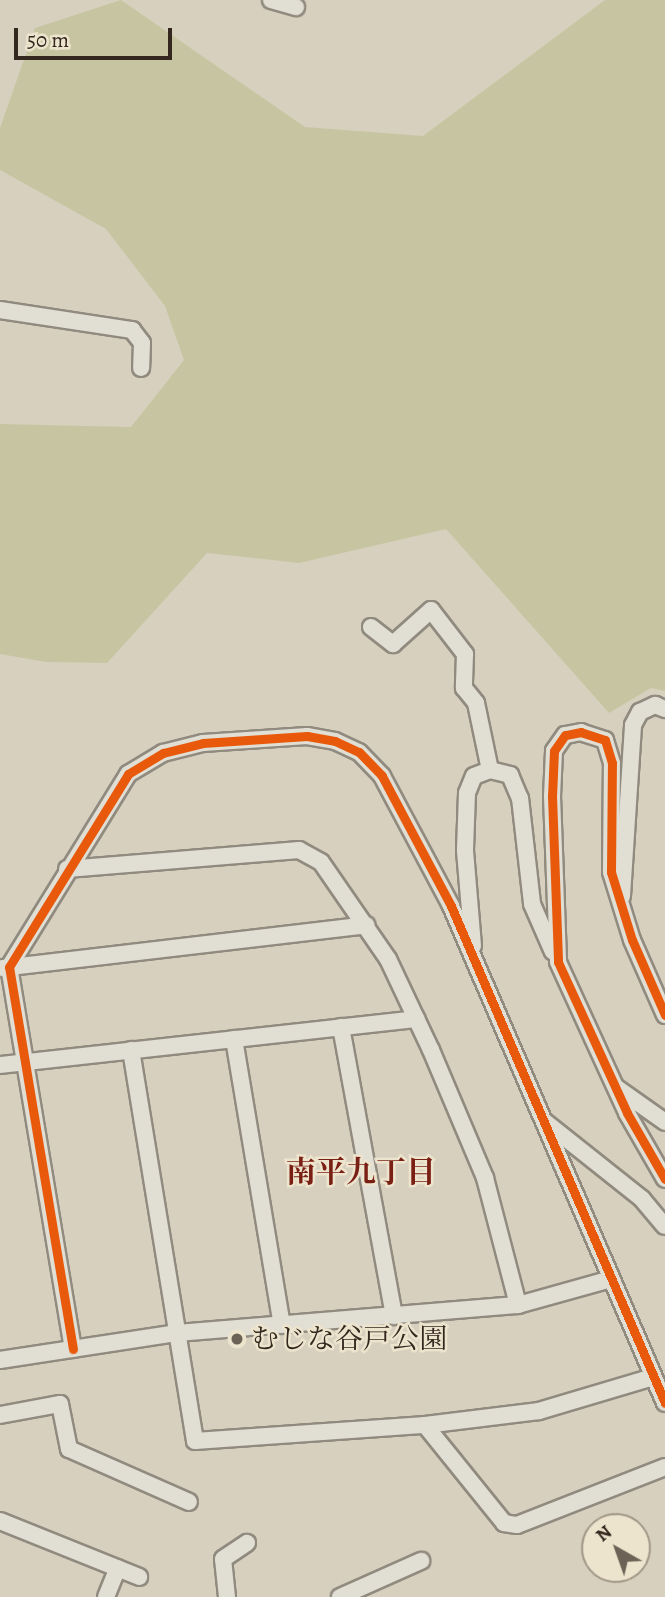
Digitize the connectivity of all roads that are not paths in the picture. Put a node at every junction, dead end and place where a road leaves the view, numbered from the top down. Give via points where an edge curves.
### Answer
1 (271, 0) edge
2 (296, 7) dead end
3 (0, 310) edge
4 (141, 368) dead end
5 (371, 627) dead end
6 (665, 709) edge
7 (490, 770) junction
8 (67, 869) junction
9 (621, 906) junction
10 (366, 925) junction
11 (474, 959) junction
12 (558, 962) junction
13 (4, 968) edge
14 (665, 1015) edge
15 (416, 1019) junction
16 (341, 1027) junction
17 (234, 1039) junction
18 (131, 1050) junction
19 (23, 1062) junction
20 (0, 1065) edge
21 (615, 1087) junction
22 (542, 1120) junction
23 (665, 1122) edge
24 (665, 1179) edge
25 (665, 1226) edge
26 (611, 1279) junction
27 (518, 1305) junction
28 (394, 1316) junction
29 (282, 1325) junction
30 (176, 1333) junction
31 (73, 1349) junction
32 (0, 1360) edge
33 (653, 1377) junction
34 (665, 1403) edge
35 (0, 1415) edge
36 (425, 1425) junction
37 (665, 1467) edge
38 (189, 1502) dead end
39 (0, 1521) edge
40 (247, 1543) dead end
41 (421, 1561) dead end
42 (118, 1568) junction
43 (139, 1577) dead end
44 (106, 1597) edge
45 (227, 1597) edge
46 (340, 1597) edge

1 - 2 street
3 - 4 street via 132,330 142,343
5 - 7 street via 393,643 430,610 465,654 464,688 476,703
6 - 9 street via 655,705 640,712 633,725
7 - 11 street via 474,776 467,793 465,850
7 - 12 street via 510,775 520,798 532,904
8 - 10 street via 299,850 321,862
8 - 11 street via 128,774 163,753 203,743 307,736 335,741 359,752 382,776
8 - 13 street
9 - 12 street via 611,872 612,763 605,740 581,732 565,735 554,751 552,796
9 - 14 street
10 - 13 street
10 - 15 street
11 - 22 street
12 - 21 street
13 - 19 street
15 - 16 street
15 - 27 street via 485,1178
16 - 17 street
16 - 28 street
17 - 18 street
17 - 29 street
18 - 19 street
18 - 30 street
19 - 20 street
19 - 31 street
21 - 23 street
21 - 24 street
22 - 25 street via 642,1199
22 - 26 street
26 - 27 street
26 - 33 street
27 - 28 street
28 - 29 street
29 - 30 street
30 - 31 street
30 - 36 street via 195,1441
31 - 32 street
33 - 34 street
33 - 36 street via 539,1411
35 - 38 street via 61,1404 69,1449
36 - 37 street via 503,1523 517,1525
39 - 42 street
40 - 45 street via 223,1559
41 - 46 street
42 - 43 street
42 - 44 street

